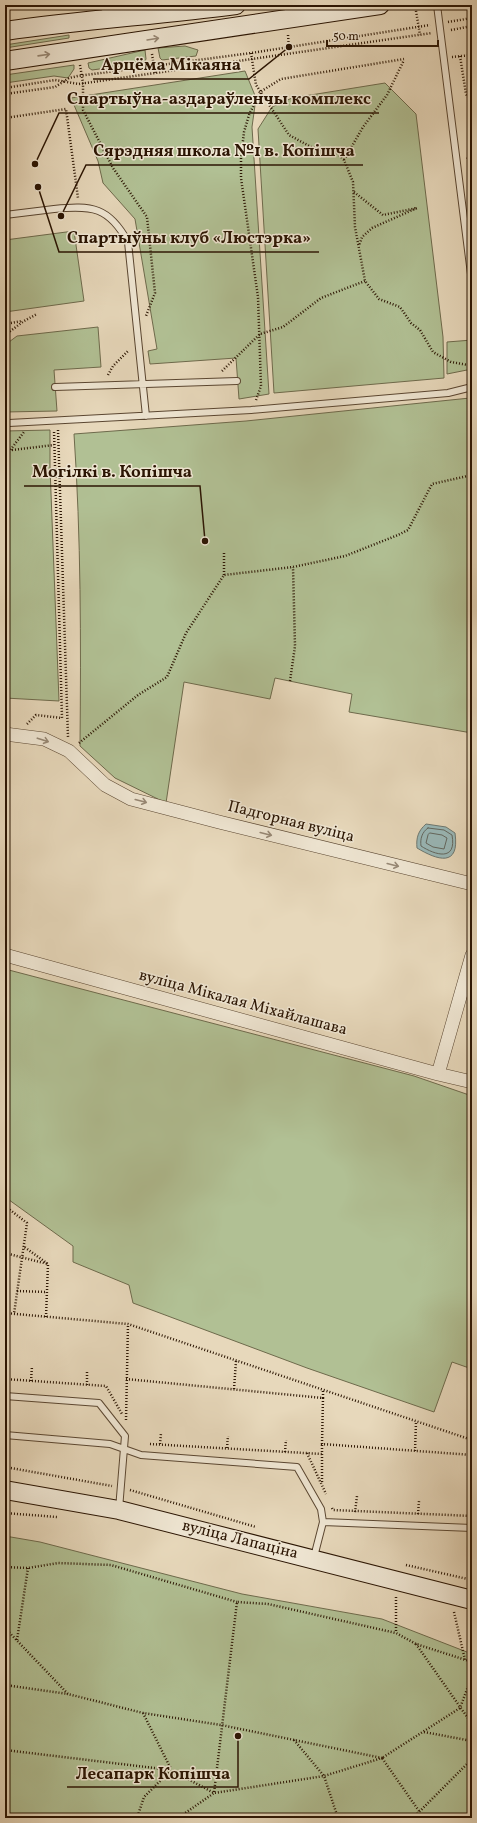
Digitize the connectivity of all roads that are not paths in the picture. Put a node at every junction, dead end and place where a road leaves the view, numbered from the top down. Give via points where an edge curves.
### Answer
1 (236, 5) edge
2 (380, 5) edge
3 (437, 5) edge
4 (109, 12) edge
5 (5, 32) edge
6 (115, 44) junction
7 (5, 61) edge
8 (5, 215) edge
9 (472, 282) edge
10 (237, 381) dead end
11 (143, 384) junction
12 (55, 387) dead end
13 (472, 387) edge
14 (146, 416) junction
15 (9, 423) dead end
16 (10, 734) edge
17 (472, 884) edge
18 (5, 954) edge
19 (472, 955) edge
20 (438, 1074) junction
21 (472, 1082) edge
22 (5, 1396) edge
23 (5, 1435) edge
24 (124, 1449) junction
25 (5, 1490) edge
26 (118, 1510) junction
27 (323, 1522) junction
28 (472, 1528) edge
29 (314, 1559) junction
30 (472, 1600) edge

1 - 4 main road via 146,16
6 -> 2 main road
3 - 9 lane
4 - 5 main road via 74,21
4 - 6 main road
7 -> 6 main road
8 - 11 lane via 79,206 93,208 109,216 120,227 128,242
10 - 11 lane
11 - 12 lane
11 - 14 lane
13 - 14 lane via 448,393
14 - 15 lane
16 -> 17 street, Падгорная вуліца via 44,739 69,751 105,785 132,799
18 - 20 street, вуліца Мікалая Міхайлашава
19 - 20 street
20 - 21 street, вуліца Мікалая Міхайлашава
22 - 24 lane via 99,1403 125,1436
23 - 24 lane via 110,1444
24 - 26 lane
24 - 27 lane via 141,1454 297,1467 321,1509
25 - 26 main road, вуліца Лапаціна
26 - 29 main road, вуліца Лапаціна
27 - 28 lane
27 - 29 lane
29 - 30 main road, вуліца Лапаціна

